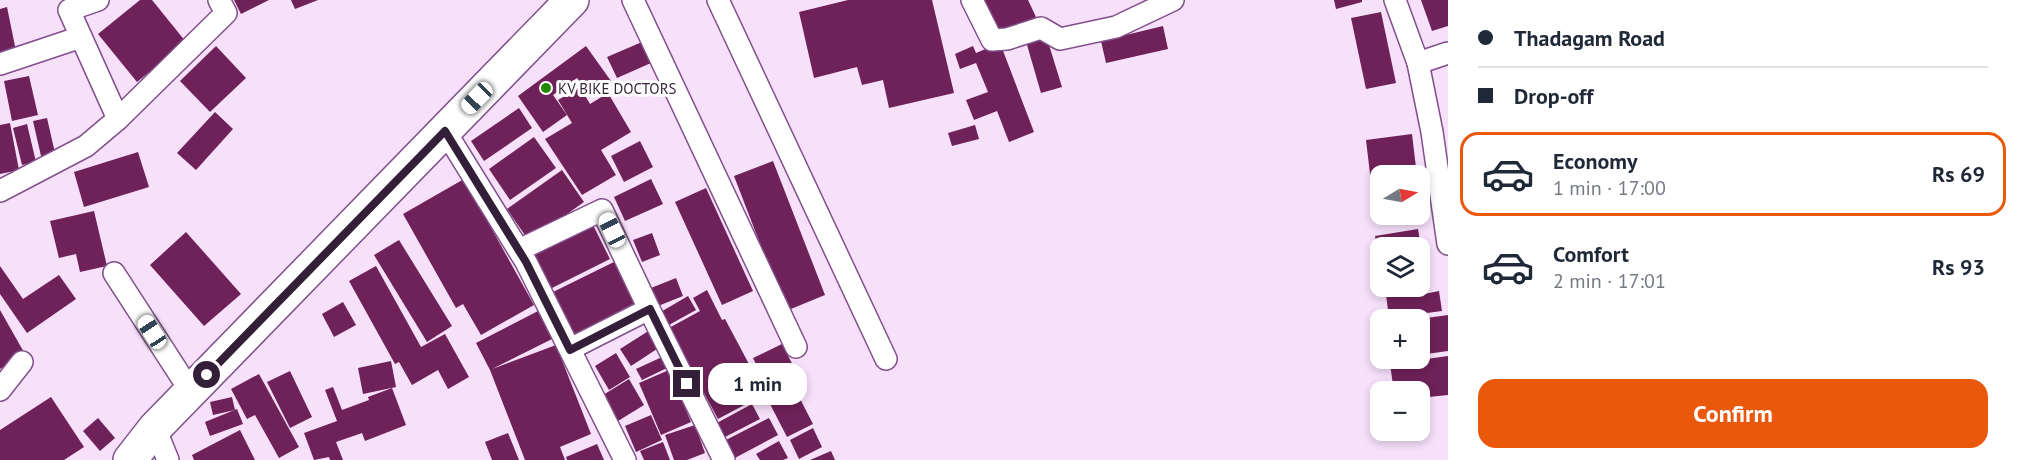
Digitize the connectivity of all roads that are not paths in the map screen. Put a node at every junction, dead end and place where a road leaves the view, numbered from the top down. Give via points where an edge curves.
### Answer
1 (98, 0) edge
2 (219, 0) edge
3 (572, 0) edge
4 (633, 0) edge
5 (718, 0) edge
6 (972, 0) edge
7 (1173, 0) edge
8 (1395, 0) edge
9 (81, 37) junction
10 (1448, 53) edge
11 (1418, 63) junction
12 (0, 64) edge
13 (118, 119) junction
14 (445, 131) junction
15 (0, 191) edge
16 (1448, 244) edge
17 (519, 250) junction
18 (114, 273) dead end
19 (650, 309) junction
20 (796, 347) dead end
21 (570, 350) junction
22 (886, 359) dead end
23 (22, 362) dead end
24 (0, 390) edge
25 (191, 392) junction
26 (155, 428) junction
27 (130, 460) edge
28 (168, 460) edge
29 (625, 460) edge
30 (724, 460) edge

1 - 9 street via 69,10
2 - 13 street via 226,13
3 - 14 main road
4 - 20 street
5 - 22 street
6 - 7 street via 992,40 1041,28 1060,39 1116,27
8 - 11 street
9 - 12 street
9 - 13 street
10 - 11 street
11 - 16 street
13 - 15 street via 86,146
14 - 17 street
14 - 25 main road
17 - 19 street via 602,210
17 - 21 street
18 - 25 street
19 - 21 street
19 - 30 street
21 - 29 street
23 - 24 street
25 - 26 main road
26 - 27 main road
26 - 28 street

